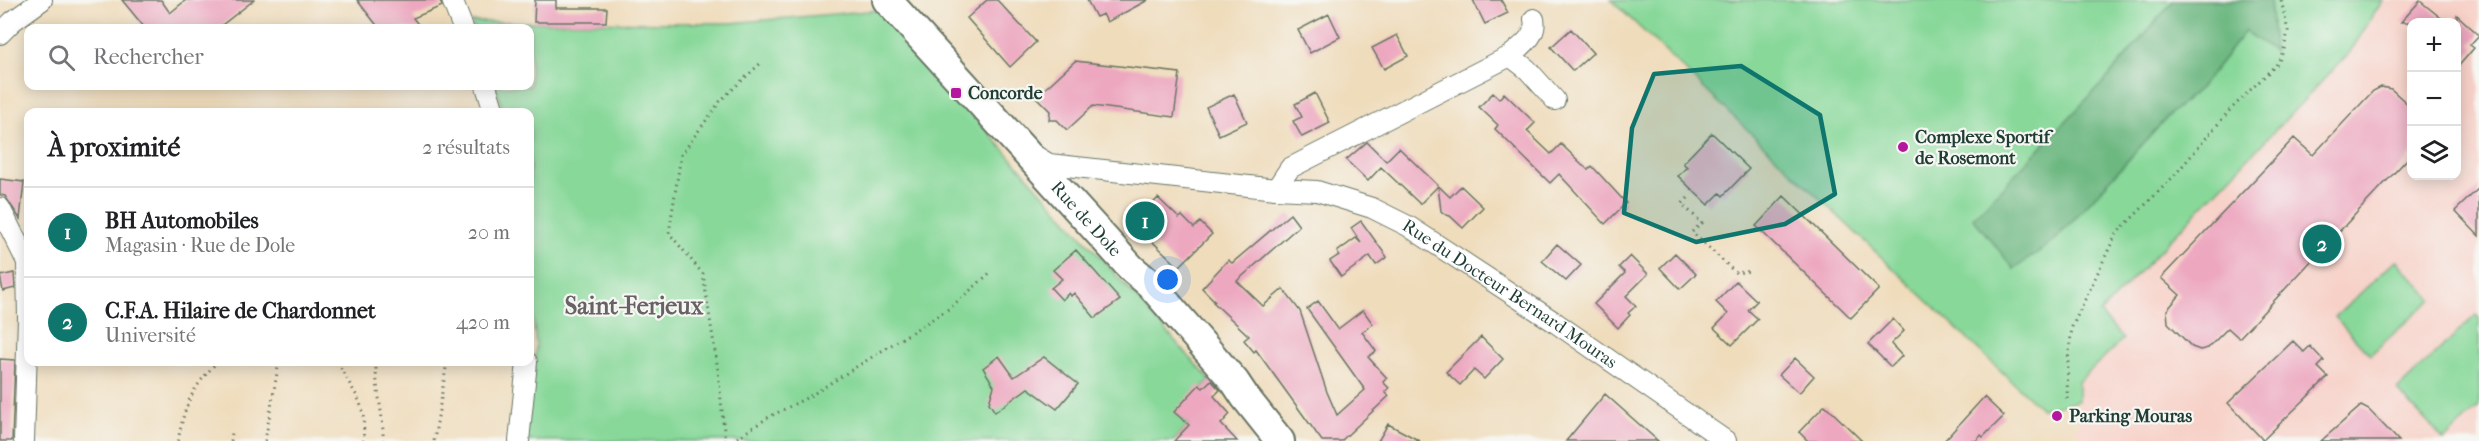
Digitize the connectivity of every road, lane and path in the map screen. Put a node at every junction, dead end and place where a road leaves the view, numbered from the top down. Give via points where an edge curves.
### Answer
1 (42, 0) edge
2 (452, 0) edge
3 (887, 0) edge
4 (907, 0) edge
5 (2281, 0) edge
6 (1534, 19) dead end
7 (4, 24) edge
8 (461, 24) edge
9 (1510, 56) junction
10 (763, 61) dead end
11 (487, 90) edge
12 (1556, 100) dead end
13 (493, 108) edge
14 (1009, 134) junction
15 (1059, 165) junction
16 (1276, 189) junction
17 (1688, 198) dead end
18 (0, 208) edge
19 (24, 256) edge
20 (1750, 271) dead end
21 (991, 272) dead end
22 (26, 366) edge
23 (214, 366) edge
24 (278, 366) edge
25 (340, 366) edge
26 (376, 366) edge
27 (446, 366) edge
28 (527, 366) edge
29 (2067, 399) dead end
30 (232, 432) dead end
31 (24, 441) edge
32 (178, 441) edge
33 (231, 441) edge
34 (266, 441) edge
35 (363, 441) edge
36 (383, 441) edge
37 (434, 441) edge
38 (519, 441) edge
39 (725, 441) edge
40 (732, 441) edge
41 (1280, 441) edge
42 (1300, 441) edge
43 (1726, 441) edge

1 - 7 street
2 - 8 street
3 - 14 main road, Rue de Dole
4 - 15 main road, Rue de Dole
5 - 29 path via 2288,31 2278,63 2116,234 2072,327
6 - 9 street via 1534,33
9 - 12 street
9 - 16 street via 1290,168
10 - 39 path via 721,100 681,155 669,233 704,274
11 - 13 street
14 - 15 street, Rue du Docteur Bernard Mouras via 1040,160
14 - 41 main road, Rue de Dole via 1150,284 1236,382
15 - 16 street, Rue du Docteur Bernard Mouras
15 - 42 main road, Rue de Dole
16 - 43 street, Rue du Docteur Bernard Mouras via 1317,191 1347,199 1408,225
17 - 20 path via 1682,204 1701,223 1692,232 1736,273
18 - 19 street
21 - 40 path via 950,308
22 - 31 street
23 - 32 path via 192,392 182,414
24 - 34 path
25 - 35 path via 361,401 366,419
26 - 36 path
27 - 37 path
28 - 38 street
30 - 33 path

